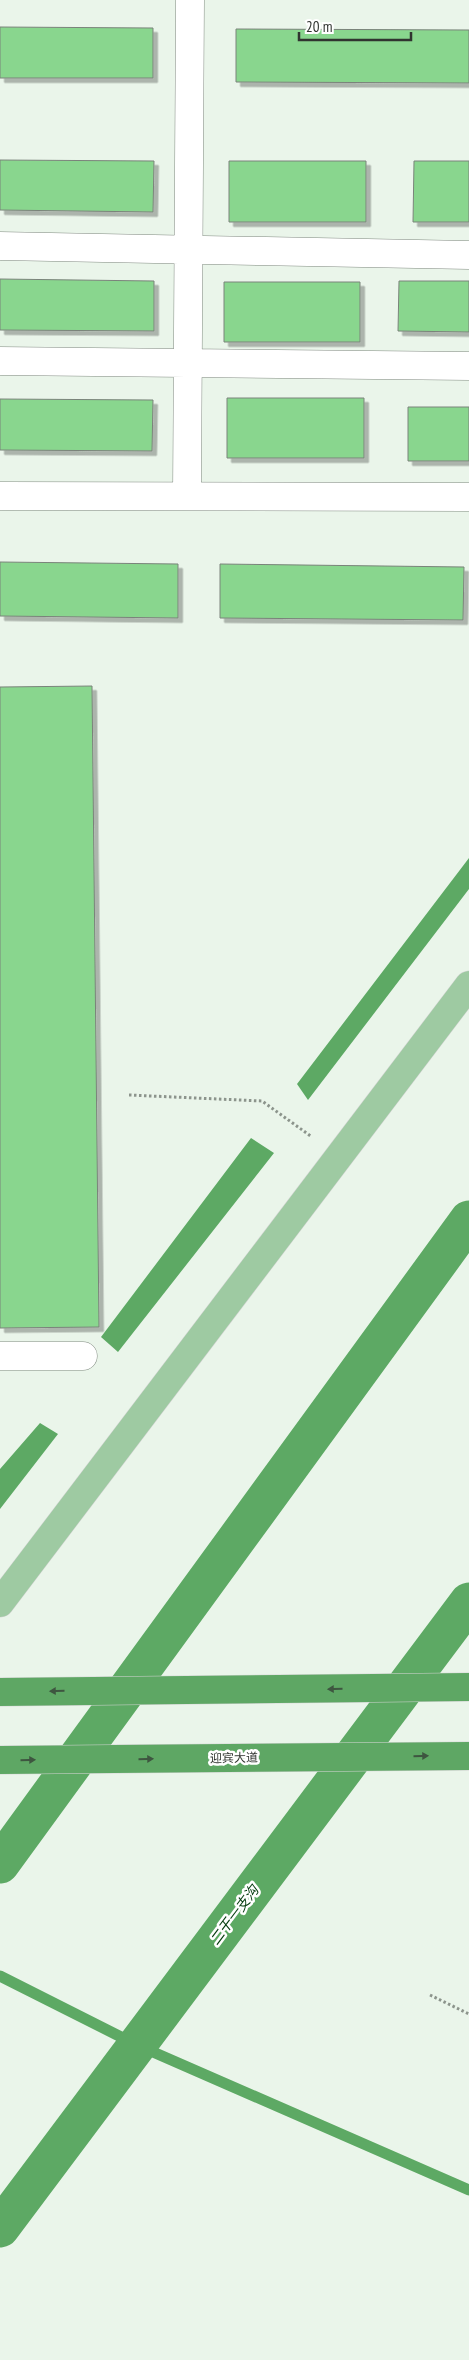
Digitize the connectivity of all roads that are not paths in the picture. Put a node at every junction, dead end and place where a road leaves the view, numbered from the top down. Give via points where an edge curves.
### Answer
1 (190, 0) edge
2 (0, 246) edge
3 (189, 251) junction
4 (469, 256) edge
5 (0, 361) edge
6 (188, 363) junction
7 (469, 366) edge
8 (0, 496) edge
9 (187, 496) junction
10 (469, 497) edge
11 (469, 985) edge
12 (0, 1356) edge
13 (83, 1356) dead end
14 (0, 1603) edge
15 (469, 1687) edge
16 (0, 1692) edge
17 (469, 1756) edge
18 (0, 1760) edge

1 - 3 lane
2 - 3 lane
3 - 4 lane
3 - 6 lane
5 - 6 lane
6 - 7 lane
6 - 9 lane
8 - 9 lane
9 - 10 lane
11 - 14 main road
12 - 13 lane
15 -> 16 highway
18 -> 17 highway, 迎宾大道

